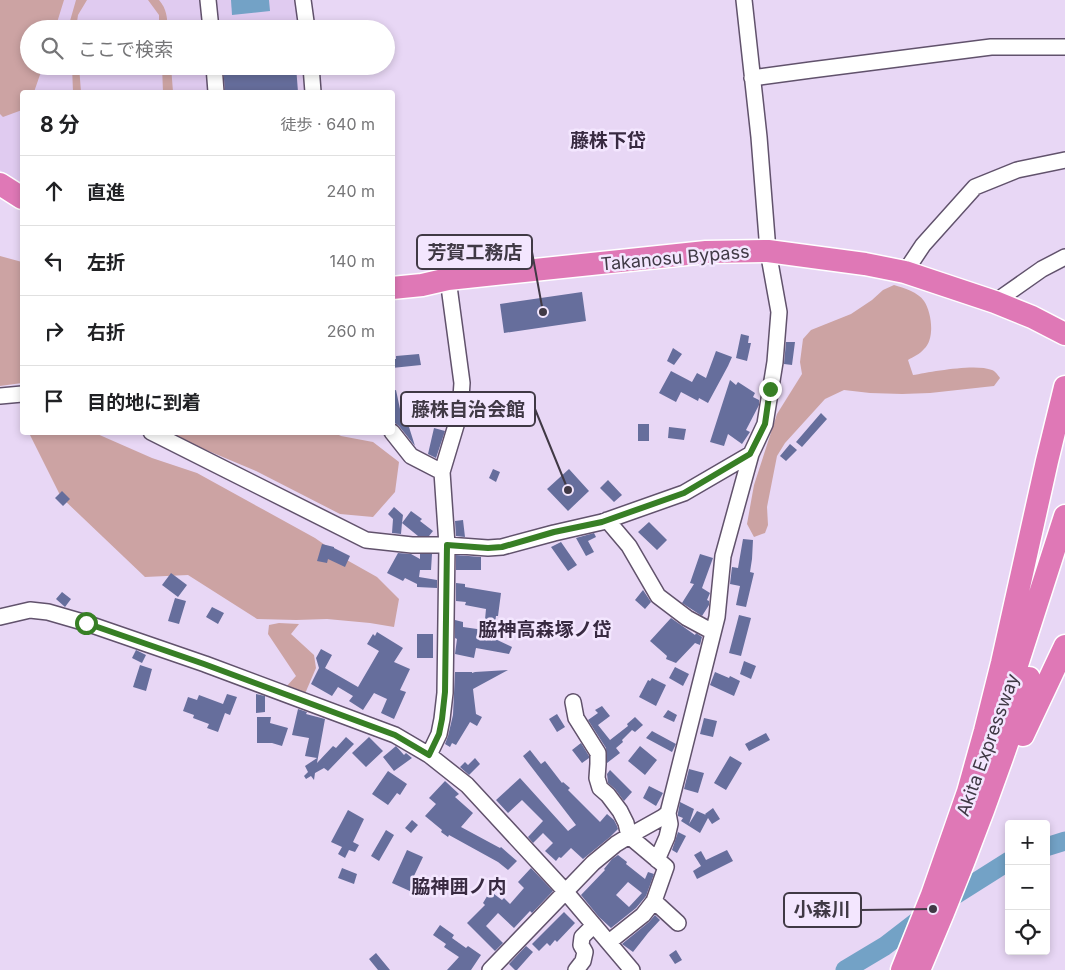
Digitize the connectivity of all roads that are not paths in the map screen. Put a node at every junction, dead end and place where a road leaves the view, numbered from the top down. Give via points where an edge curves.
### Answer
1 (208, 0) edge
2 (303, 0) edge
3 (744, 0) edge
4 (210, 20) edge
5 (306, 20) edge
6 (1065, 47) edge
7 (215, 75) edge
8 (312, 75) edge
9 (752, 78) junction
10 (216, 90) edge
11 (313, 90) edge
12 (1065, 160) edge
13 (0, 184) edge
14 (20, 197) edge
15 (768, 251) junction
16 (1065, 257) edge
17 (905, 272) junction
18 (448, 279) junction
19 (395, 288) edge
20 (995, 302) junction
21 (1065, 334) edge
22 (1065, 387) edge
23 (20, 394) edge
24 (0, 396) edge
25 (160, 435) edge
26 (394, 435) edge
27 (750, 454) junction
28 (442, 472) junction
29 (1065, 516) edge
30 (607, 520) junction
31 (447, 545) junction
32 (1065, 562) edge
33 (0, 617) edge
34 (713, 632) junction
35 (1065, 646) edge
36 (573, 702) dead end
37 (429, 755) junction
38 (981, 792) junction
39 (668, 813) junction
40 (629, 836) junction
41 (657, 860) junction
42 (565, 891) junction
43 (654, 901) junction
44 (678, 923) dead end
45 (594, 925) junction
46 (609, 942) junction
47 (490, 970) edge
48 (576, 970) edge
49 (632, 970) edge
50 (902, 970) edge
51 (919, 970) edge

1 - 4 street
2 - 5 street
3 - 9 street
6 - 9 street via 991,47
7 - 10 street
8 - 11 street
9 - 15 street
12 - 17 street via 1017,170 974,187
13 - 14 highway
15 - 17 highway, Takanosu Bypass
15 - 18 highway, Takanosu Bypass via 706,252
15 - 27 street via 779,312 765,424
16 - 20 street
17 - 20 highway, Takanosu Bypass
18 - 19 highway, Takanosu Bypass
18 - 28 street via 462,383 460,412
20 - 21 highway, Takanosu Bypass
22 - 38 highway via 1002,663
23 - 24 street
25 - 31 street via 366,540
26 - 28 street via 411,456
27 - 30 street via 684,493
27 - 34 street via 723,556
28 - 31 street
29 - 38 highway, Akita Expressway via 1012,681
30 - 31 street via 502,547
30 - 34 street via 629,546 658,596 687,618
31 - 37 street via 443,710 439,734
32 - 38 highway, Akita Expressway via 1018,710
33 - 37 street via 30,610 86,623 395,735
34 - 39 street
35 - 38 highway
36 - 40 street via 576,718 598,753 600,788 620,811
37 - 42 street via 467,785
38 - 50 highway via 931,898
38 - 51 highway via 952,890
39 - 40 street
39 - 41 street via 670,824
40 - 41 street
40 - 42 street
41 - 43 street via 666,867
42 - 45 street
42 - 47 street
43 - 44 street
43 - 46 street via 643,915
45 - 46 street
45 - 48 street via 582,937 581,945 585,952
46 - 49 street

